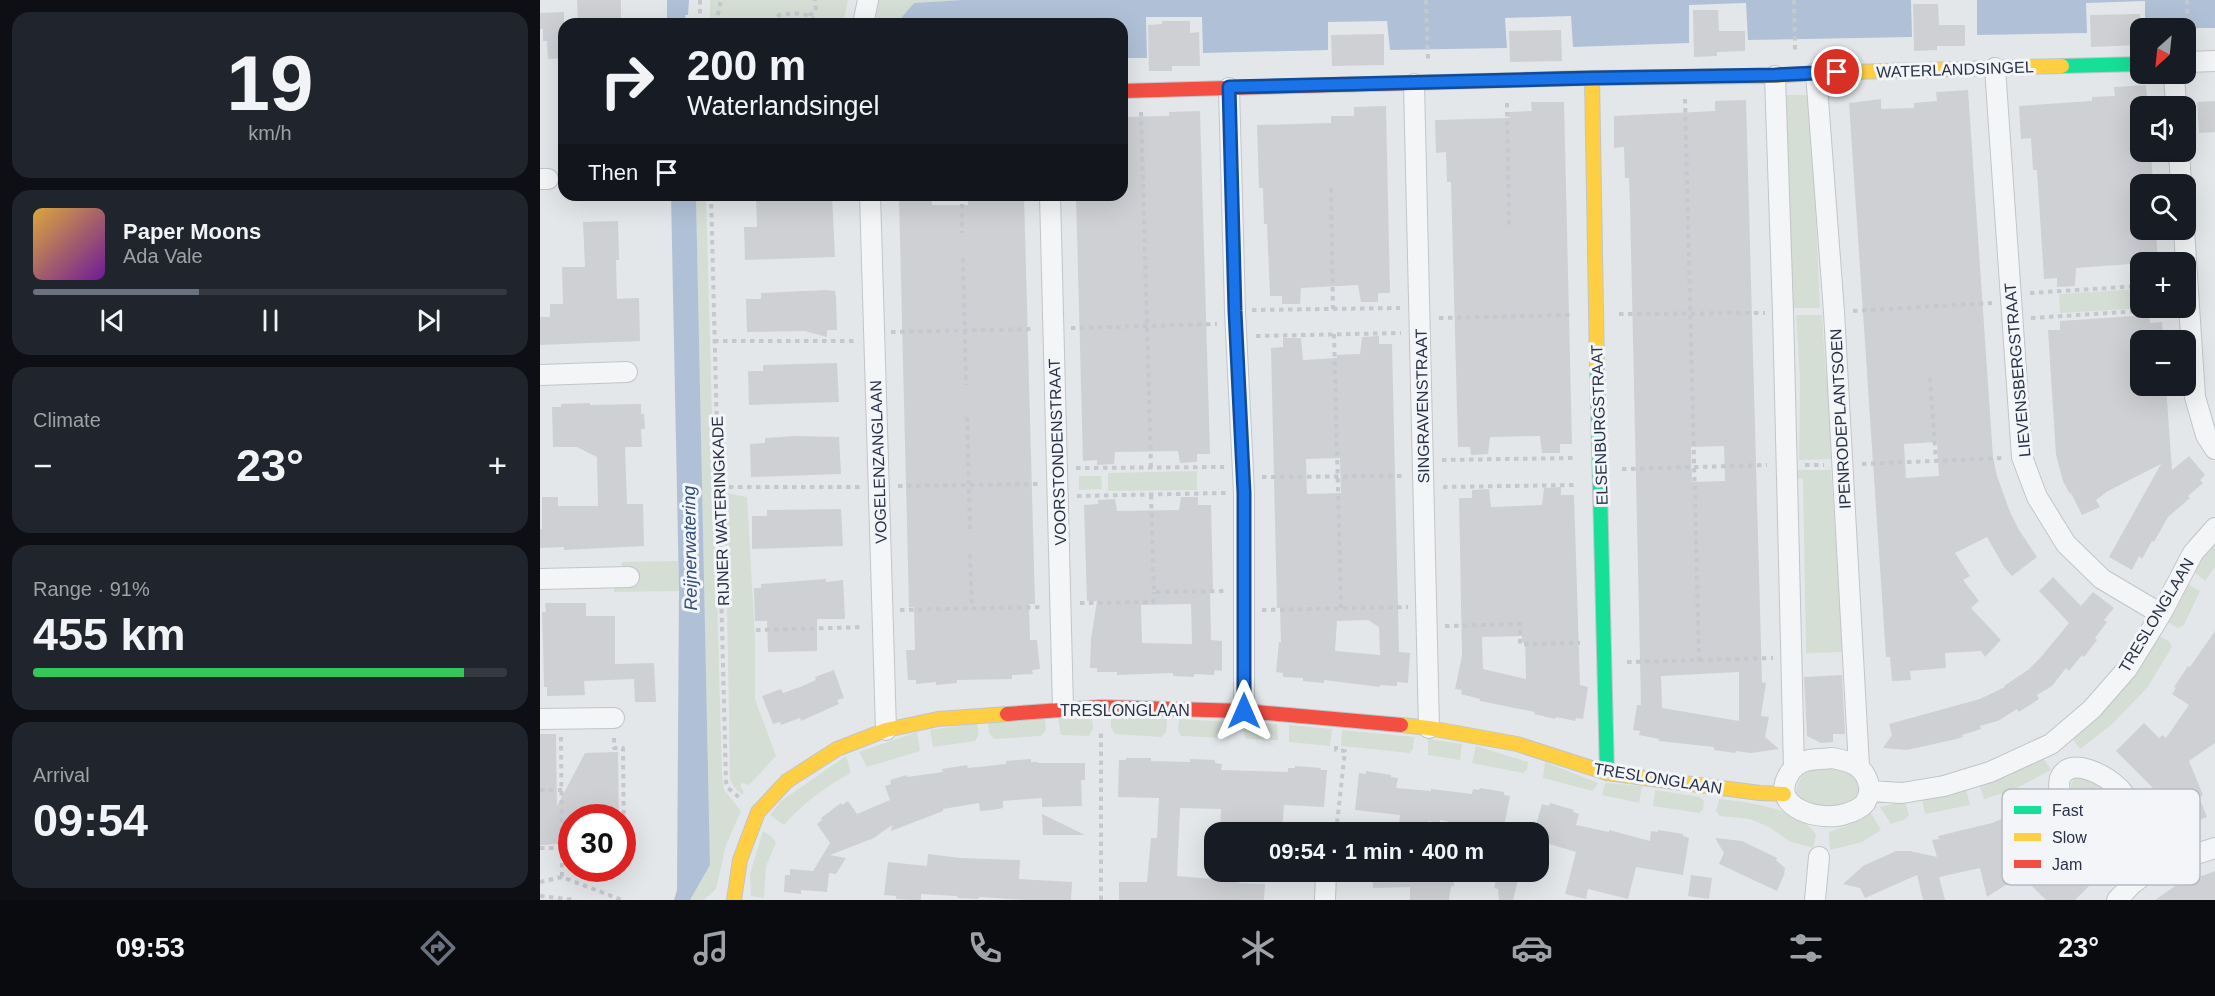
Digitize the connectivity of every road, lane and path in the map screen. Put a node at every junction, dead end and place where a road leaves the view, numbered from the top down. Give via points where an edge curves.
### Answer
1 (700, 0) edge
2 (720, 0) edge
3 (815, 0) edge
4 (868, 0) edge
5 (1426, 0) edge
6 (1794, 0) edge
7 (2187, 0) edge
8 (810, 15) junction
9 (700, 18) edge
10 (717, 18) edge
11 (777, 18) edge
12 (809, 18) edge
13 (813, 18) edge
14 (864, 18) edge
15 (2188, 18) edge
16 (1795, 39) dead end
17 (1428, 49) dead end
18 (2215, 61) edge
19 (2196, 62) edge
20 (2130, 64) edge
21 (1995, 68) junction
22 (1816, 73) junction
23 (1775, 75) junction
24 (1592, 78) junction
25 (1414, 84) junction
26 (1229, 87) junction
27 (1128, 90) edge
28 (1684, 93) dead end
29 (1506, 96) dead end
30 (1141, 106) dead end
31 (1331, 188) dead end
32 (711, 201) edge
33 (870, 201) edge
34 (962, 201) edge
35 (1050, 201) edge
36 (1509, 225) dead end
37 (962, 233) dead end
38 (963, 258) dead end
39 (2130, 287) edge
40 (2011, 305) junction
41 (2130, 307) edge
42 (1333, 309) junction
43 (1235, 311) junction
44 (1783, 312) junction
45 (1834, 312) junction
46 (1690, 313) junction
47 (1595, 314) junction
48 (2190, 318) edge
49 (1420, 320) junction
50 (1334, 334) junction
51 (1236, 336) junction
52 (874, 340) junction
53 (714, 341) junction
54 (627, 372) dead end
55 (540, 375) edge
56 (1930, 378) dead end
57 (966, 386) dead end
58 (967, 417) dead end
59 (2215, 449) edge
60 (2022, 457) junction
61 (1936, 461) junction
62 (1600, 464) junction
63 (1787, 465) junction
64 (1842, 465) junction
65 (1694, 466) junction
66 (1150, 467) junction
67 (1057, 468) junction
68 (1424, 475) junction
69 (1338, 477) junction
70 (1243, 479) junction
71 (1601, 484) junction
72 (1151, 495) junction
73 (1059, 497) junction
74 (2215, 528) edge
75 (970, 529) dead end
76 (970, 554) dead end
77 (629, 577) dead end
78 (540, 579) edge
79 (1154, 592) junction
80 (1244, 601) junction
81 (1061, 605) junction
82 (1426, 606) junction
83 (1341, 608) junction
84 (972, 609) junction
85 (2161, 615) junction
86 (882, 618) junction
87 (1427, 626) junction
88 (756, 630) dead end
89 (1604, 643) junction
90 (1791, 658) junction
91 (1699, 661) junction
92 (1605, 663) junction
93 (1101, 707) junction
94 (1063, 708) junction
95 (1244, 711) junction
96 (540, 718) edge
97 (561, 718) junction
98 (614, 718) joint
99 (1337, 720) junction
100 (1429, 728) junction
101 (886, 730) junction
102 (2051, 744) junction
103 (1859, 766) junction
104 (1794, 768) junction
105 (2068, 769) junction
106 (1607, 773) junction
107 (2060, 789) edge
108 (2120, 789) edge
109 (540, 790) edge
110 (561, 790) junction
111 (1870, 790) junction
112 (1784, 794) junction
113 (561, 804) edge
114 (624, 804) edge
115 (758, 812) junction
116 (1337, 822) edge
117 (540, 848) edge
118 (558, 848) edge
119 (2215, 848) edge
120 (2200, 853) edge
121 (1819, 858) dead end
122 (558, 878) edge
123 (540, 882) edge
124 (574, 882) edge
125 (1326, 882) edge
126 (2131, 885) edge
127 (540, 896) edge
128 (575, 900) edge
129 (622, 900) edge
130 (734, 900) edge
131 (1101, 900) edge
132 (1325, 900) edge
133 (1815, 900) edge
134 (2117, 900) edge

1 - 9 path
2 - 10 path
3 - 8 path via 816,11
4 - 14 street
5 - 17 path
6 - 16 path
7 - 15 path
8 - 11 path via 797,12
8 - 12 path
8 - 13 path
18 - 19 street
20 - 21 street, WATERLANDSINGEL
21 - 22 street, WATERLANDSINGEL
21 - 40 street, LIEVENSBERGSTRAAT
22 - 23 street, WATERLANDSINGEL
22 - 45 street, IPENRODEPLANTSOEN
23 - 24 street, WATERLANDSINGEL
23 - 44 street
24 - 25 street, WATERLANDSINGEL
24 - 47 street, ELSENBURGSTRAAT
25 - 26 street, WATERLANDSINGEL
25 - 49 street, SINGRAVENSTRAAT
26 - 27 street, WATERLANDSINGEL
26 - 43 street
28 - 46 path
29 - 36 path
30 - 66 path
31 - 42 path
32 - 53 path, RIJNER WATERINGKADE
33 - 52 street, VOGELENZANGLAAN
34 - 37 path
35 - 67 street, VOORSTONDENSTRAAT
38 - 57 path
39 - 40 path
40 - 41 path
40 - 45 path
40 - 60 street, LIEVENSBERGSTRAAT
42 - 43 path
42 - 49 path
43 - 51 street
44 - 46 path
44 - 63 street
45 - 64 street, IPENRODEPLANTSOEN
46 - 47 path
46 - 65 path
47 - 49 path
47 - 62 street, ELSENBURGSTRAAT
48 - 59 street via 2195,397 2206,435
49 - 50 path
49 - 68 street, SINGRAVENSTRAAT
50 - 51 path
50 - 69 path
51 - 70 street
52 - 53 path
52 - 86 street, VOGELENZANGLAAN
53 - 115 path, RIJNER WATERINGKADE via 726,782 728,788
54 - 55 street
56 - 61 path
58 - 75 path
60 - 61 path
60 - 85 street, LIEVENSBERGSTRAAT via 2037,497 2066,544 2102,579
61 - 64 path
62 - 65 path
62 - 68 path
62 - 71 street, ELSENBURGSTRAAT
63 - 64 path
63 - 65 path
63 - 90 street
64 - 103 street, IPENRODEPLANTSOEN
65 - 91 path
66 - 67 path
66 - 70 path
67 - 73 street, VOORSTONDENSTRAAT
68 - 69 path
68 - 71 path
68 - 82 street, SINGRAVENSTRAAT
69 - 70 path
69 - 83 path
70 - 72 path
70 - 80 street
71 - 89 street, ELSENBURGSTRAAT
72 - 73 path
72 - 79 path
73 - 81 street, VOORSTONDENSTRAAT
74 - 85 street, TRESLONGLAAN via 2193,553
76 - 84 path
77 - 78 street
79 - 80 path
79 - 81 path via 1154,602
80 - 83 path
80 - 95 street
81 - 84 path
81 - 94 street, VOORSTONDENSTRAAT
82 - 83 path
82 - 87 street, SINGRAVENSTRAAT
84 - 86 path
85 - 102 street, TRESLONGLAAN via 2127,669 2092,709
86 - 88 path
86 - 101 street, VOGELENZANGLAAN
87 - 89 path via 1520,624 1520,644
87 - 100 street, SINGRAVENSTRAAT
89 - 92 street, ELSENBURGSTRAAT
90 - 91 path
90 - 104 street
91 - 92 path
92 - 106 street, ELSENBURGSTRAAT
93 - 94 street, TRESLONGLAAN
93 - 95 street, TRESLONGLAAN
93 - 131 path
94 - 101 street, TRESLONGLAAN via 938,719
95 - 99 street, TRESLONGLAAN
96 - 97 street
97 - 98 street
97 - 110 path
98 - 114 path via 614,748 623,748
99 - 100 street, TRESLONGLAAN
99 - 116 path via 1336,750 1345,751
100 - 106 street, TRESLONGLAAN via 1517,744
101 - 115 street, TRESLONGLAAN via 837,749 787,782
102 - 105 street
102 - 111 street, TRESLONGLAAN via 1990,772 1944,786 1902,793
103 - 104 street via 1832,758 1808,760
103 - 111 street via 1867,774
104 - 112 street via 1784,783
105 - 107 street via 2060,778
105 - 108 street via 2094,771
106 - 112 street, TRESLONGLAAN
109 - 110 path
110 - 113 path
111 - 112 street via 1865,802 1854,811 1836,817 1801,811
115 - 130 street, TRESLONGLAAN via 740,860
117 - 118 path
119 - 120 street
121 - 133 street
122 - 123 path
124 - 129 path
125 - 132 street
126 - 134 street
127 - 128 path

